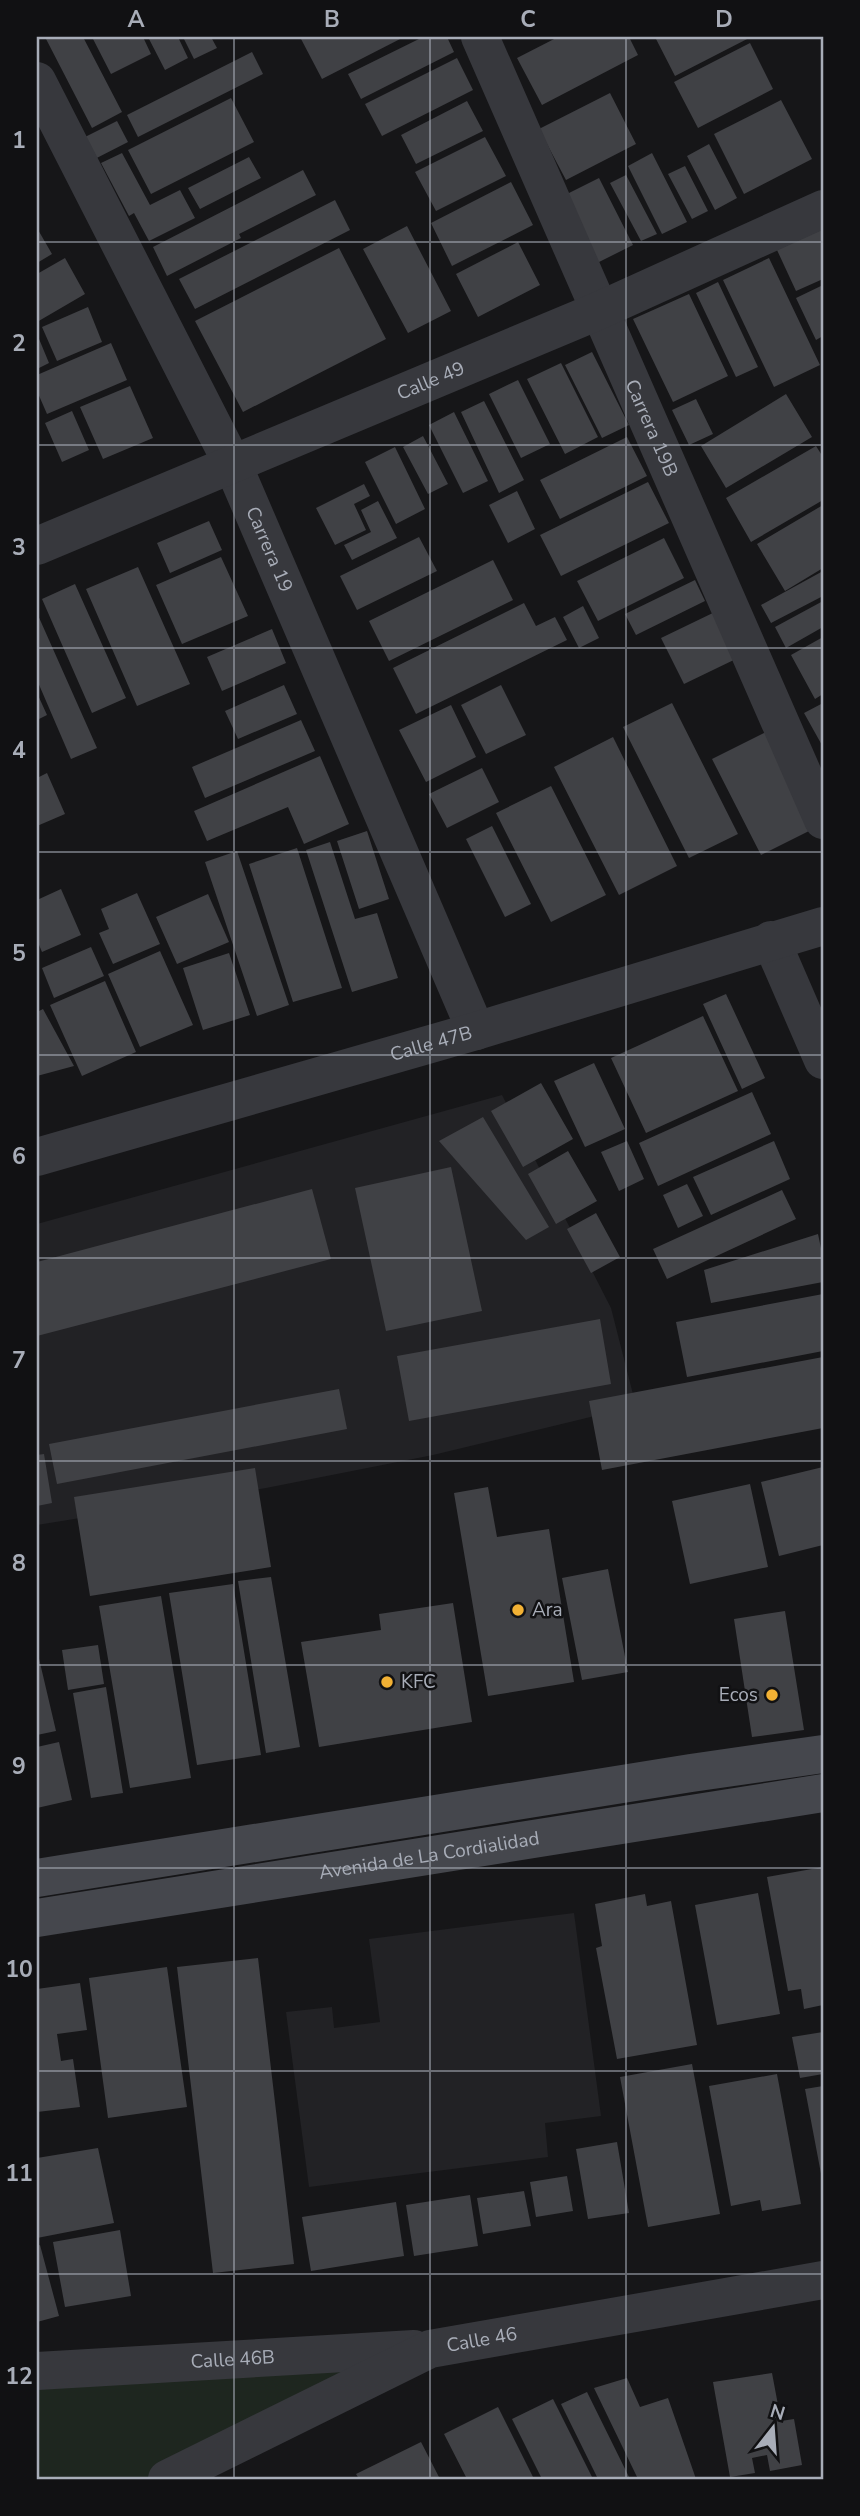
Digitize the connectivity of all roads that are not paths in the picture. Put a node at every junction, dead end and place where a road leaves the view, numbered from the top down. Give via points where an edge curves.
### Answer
1 (480, 37) edge
2 (37, 81) edge
3 (823, 209) edge
4 (598, 310) junction
5 (233, 465) junction
6 (37, 546) edge
7 (823, 820) edge
8 (823, 926) edge
9 (771, 940) junction
10 (475, 1031) junction
11 (823, 1060) edge
12 (37, 1157) edge
13 (823, 1754) edge
14 (823, 1793) edge
15 (37, 1878) edge
16 (37, 1918) edge
17 (823, 2280) edge
18 (430, 2348) junction
19 (37, 2371) edge
20 (167, 2479) edge

1 - 4 street, Carrera 19B
2 - 5 street, Carrera 19
3 - 4 street, Calle 49
4 - 5 street, Calle 49
4 - 7 street, Carrera 19B
5 - 6 street, Calle 49
5 - 10 street, Carrera 19
8 - 9 street, Calle 47B
9 - 10 street, Calle 47B
9 - 11 street
10 - 12 street, Calle 47B
13 - 15 main road
14 - 16 main road, Avenida de La Cordialidad
17 - 18 street, Calle 46
18 - 19 street, Calle 46B
18 - 20 street, Calle 46

